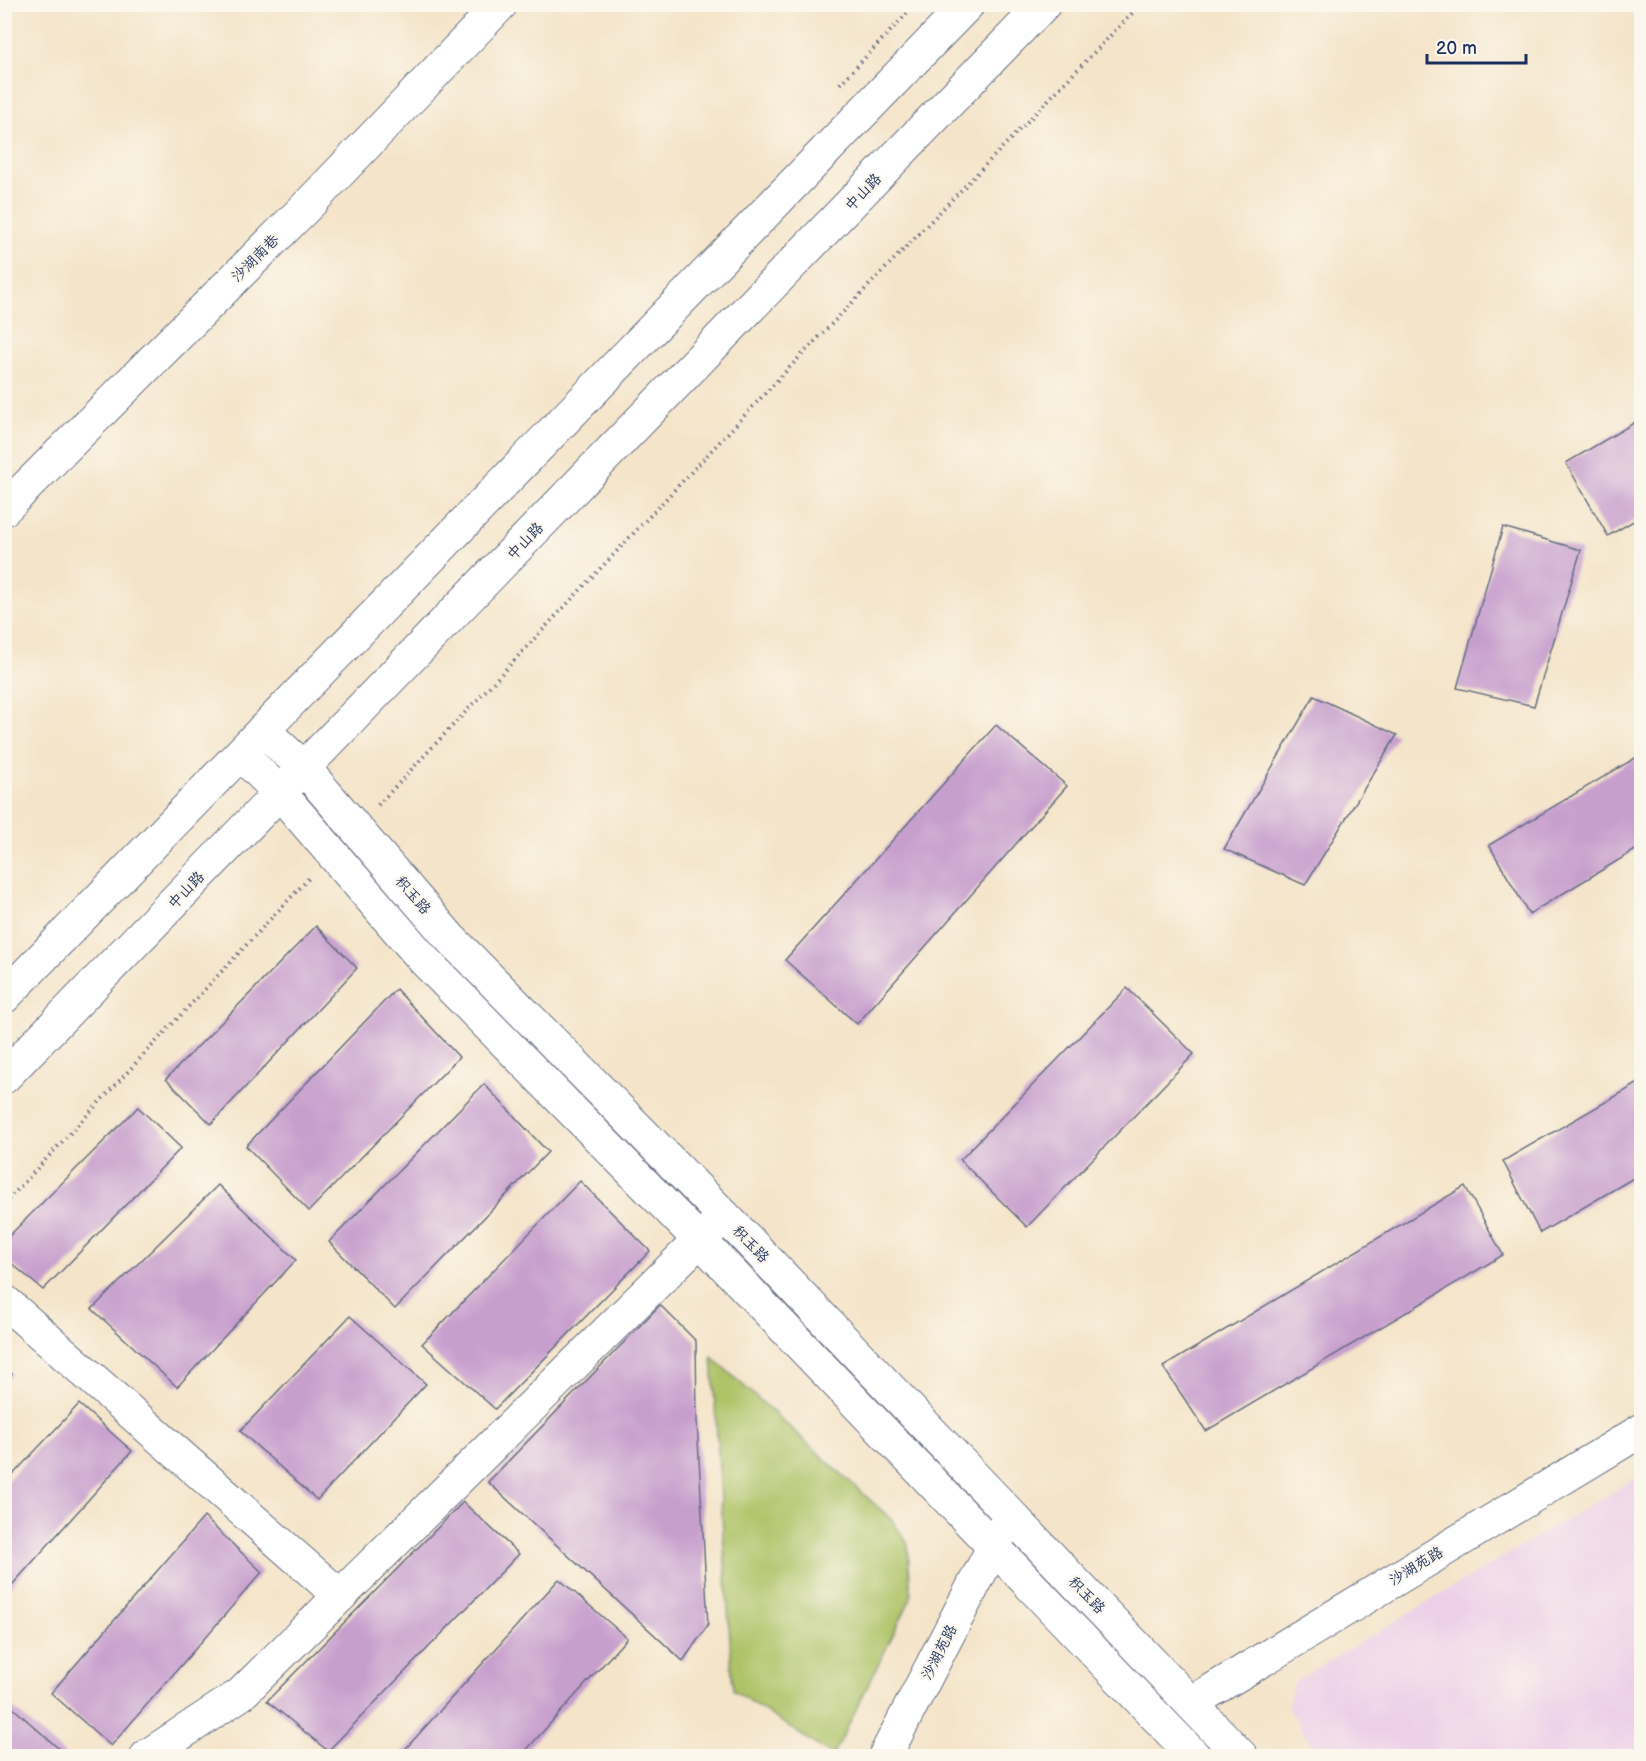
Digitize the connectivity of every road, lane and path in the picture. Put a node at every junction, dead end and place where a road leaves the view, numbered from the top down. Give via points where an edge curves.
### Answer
1 (501, 4) edge
2 (968, 4) edge
3 (1044, 4) edge
4 (1141, 4) edge
5 (4, 509) edge
6 (263, 730) junction
7 (241, 754) junction
8 (304, 768) junction
9 (280, 793) junction
10 (356, 828) junction
11 (332, 853) junction
12 (4, 997) edge
13 (4, 1077) edge
14 (4, 1204) edge
15 (724, 1216) junction
16 (699, 1240) junction
17 (4, 1301) edge
18 (1641, 1430) edge
19 (1010, 1515) junction
20 (993, 1547) junction
21 (340, 1596) junction
22 (1191, 1703) junction
23 (147, 1756) edge
24 (885, 1756) edge
25 (1194, 1756) edge
26 (1241, 1756) edge

1 - 5 main road, 沙湖南巷 via 309,204
2 - 6 main road
3 - 8 main road, 中山路
4 - 10 path via 790,367
6 - 7 main road
6 - 8 main road, 积玉路
7 - 9 main road
7 - 12 main road
8 - 9 main road, 中山路
8 - 10 main road, 积玉路
9 - 11 main road
9 - 13 main road, 中山路
10 - 15 main road, 积玉路 via 449,937
11 - 14 path
11 - 16 main road via 424,960
15 - 16 main road
15 - 19 main road, 积玉路
16 - 20 main road
16 - 21 main road
17 - 21 main road
18 - 22 main road, 沙湖苑路
19 - 20 main road, 沙湖苑路
19 - 22 main road, 积玉路
20 - 24 main road, 沙湖苑路
20 - 25 main road
21 - 23 main road via 241,1694
22 - 26 main road, 积玉路

